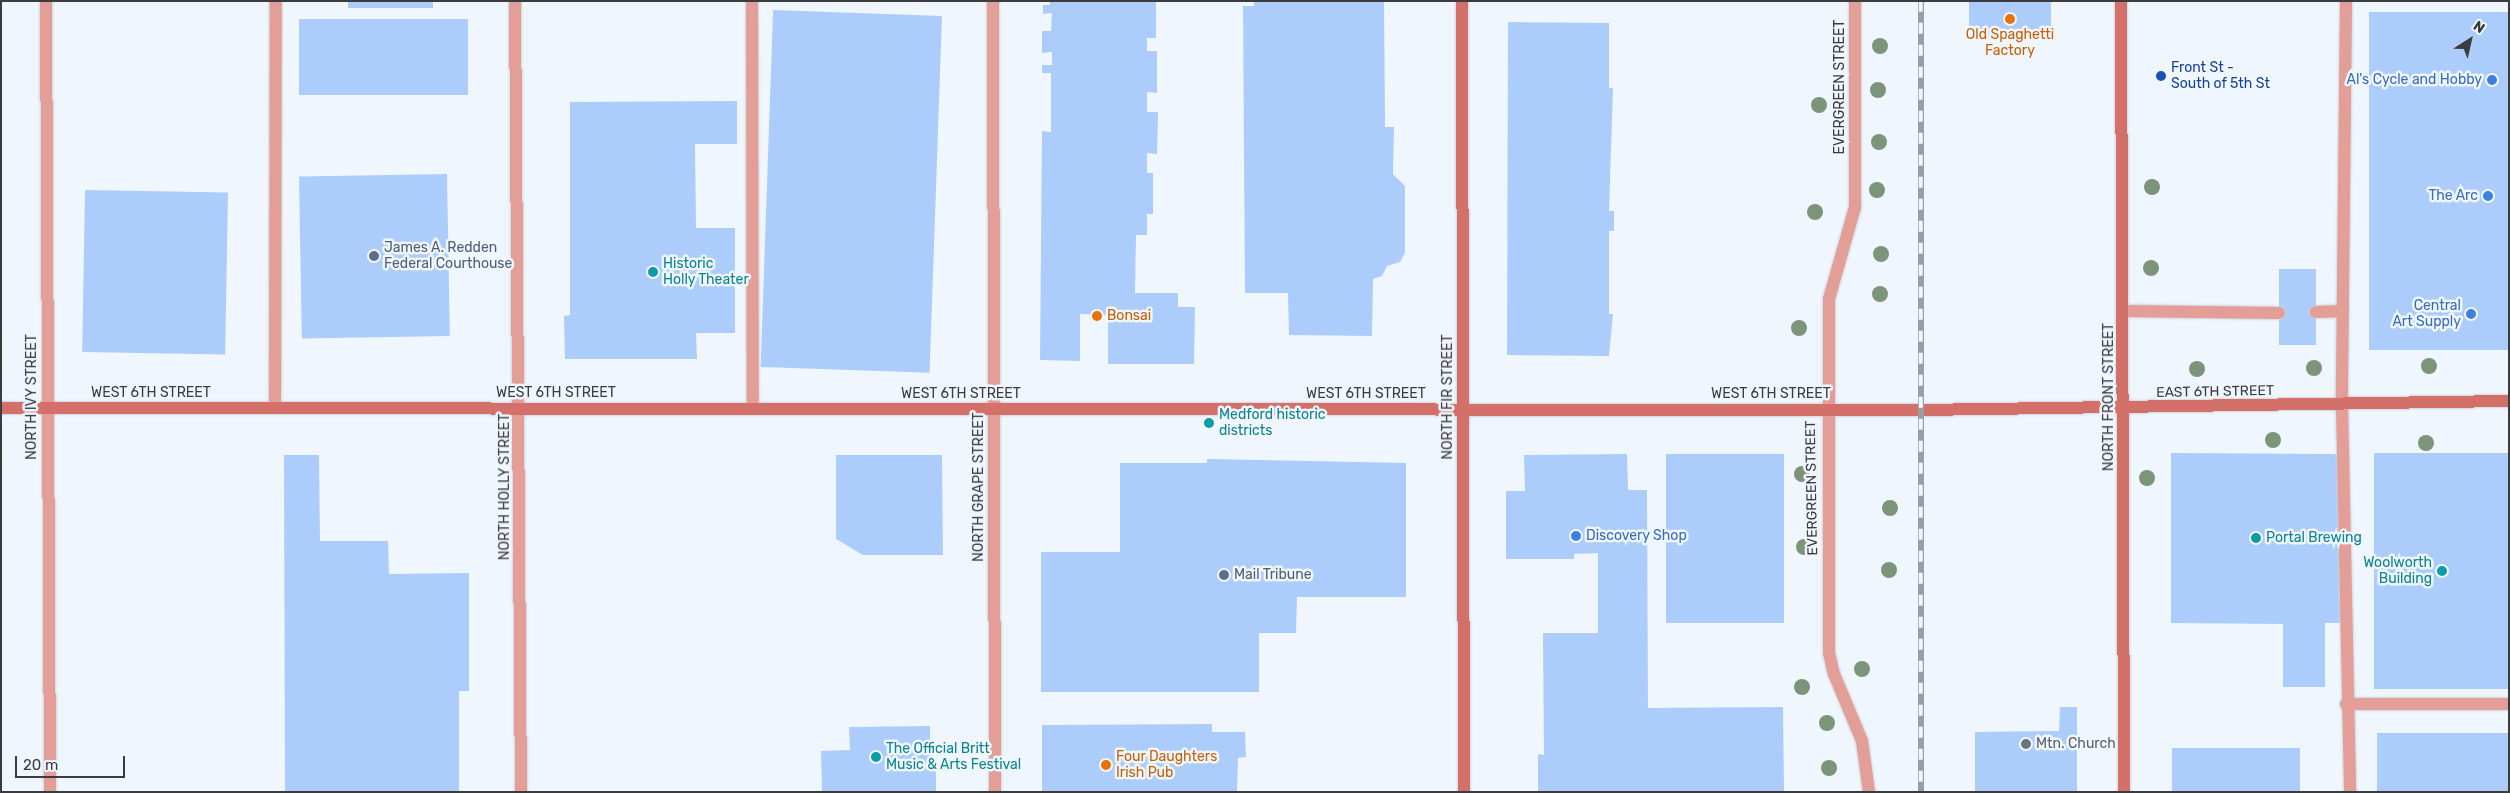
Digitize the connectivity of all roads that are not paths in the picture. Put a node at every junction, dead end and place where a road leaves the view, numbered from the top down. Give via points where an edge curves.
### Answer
1 (46, 1) edge
2 (276, 1) edge
3 (515, 1) edge
4 (752, 1) edge
5 (992, 1) edge
6 (1462, 1) edge
7 (1855, 1) edge
8 (2121, 1) edge
9 (2346, 1) edge
10 (2124, 311) junction
11 (2344, 311) junction
12 (2316, 312) dead end
13 (2279, 313) dead end
14 (2509, 401) edge
15 (2342, 405) junction
16 (1, 408) edge
17 (47, 408) junction
18 (275, 408) junction
19 (520, 408) junction
20 (752, 408) junction
21 (994, 409) junction
22 (1463, 409) junction
23 (2124, 409) junction
24 (1826, 410) junction
25 (1921, 410) joint
26 (2346, 704) junction
27 (2509, 704) edge
28 (50, 792) edge
29 (521, 792) edge
30 (995, 792) edge
31 (1464, 792) edge
32 (1869, 792) edge
33 (2124, 792) edge
34 (2350, 792) edge

1 - 17 street, NORTH IVY STREET
2 - 18 street
3 - 19 street, NORTH HOLLY STREET
4 - 20 street
5 - 21 street, NORTH GRAPE STREET
6 - 22 street, NORTH FIR STREET
7 - 24 street, EVERGREEN STREET via 1855,207 1828,299
8 - 10 street, NORTH FRONT STREET
9 - 11 street
10 - 13 street
10 - 23 street, NORTH FRONT STREET
11 - 12 street
11 - 15 street
14 - 15 street, EAST 6TH STREET
15 - 23 street, EAST 6TH STREET
15 - 26 street
16 - 17 street, WEST 6TH STREET
17 - 18 street, WEST 6TH STREET
17 - 28 street, NORTH IVY STREET
18 - 19 street, WEST 6TH STREET
19 - 20 street, WEST 6TH STREET
19 - 29 street, NORTH HOLLY STREET
20 - 21 street, WEST 6TH STREET
21 - 22 street, WEST 6TH STREET
21 - 30 street, NORTH GRAPE STREET
22 - 24 street, WEST 6TH STREET
22 - 31 street, NORTH FIR STREET
23 - 25 street, EAST 6TH STREET
23 - 33 street, NORTH FRONT STREET
24 - 25 street, WEST 6TH STREET
24 - 32 street, EVERGREEN STREET via 1829,653 1834,674 1862,741
26 - 27 street
26 - 34 street

